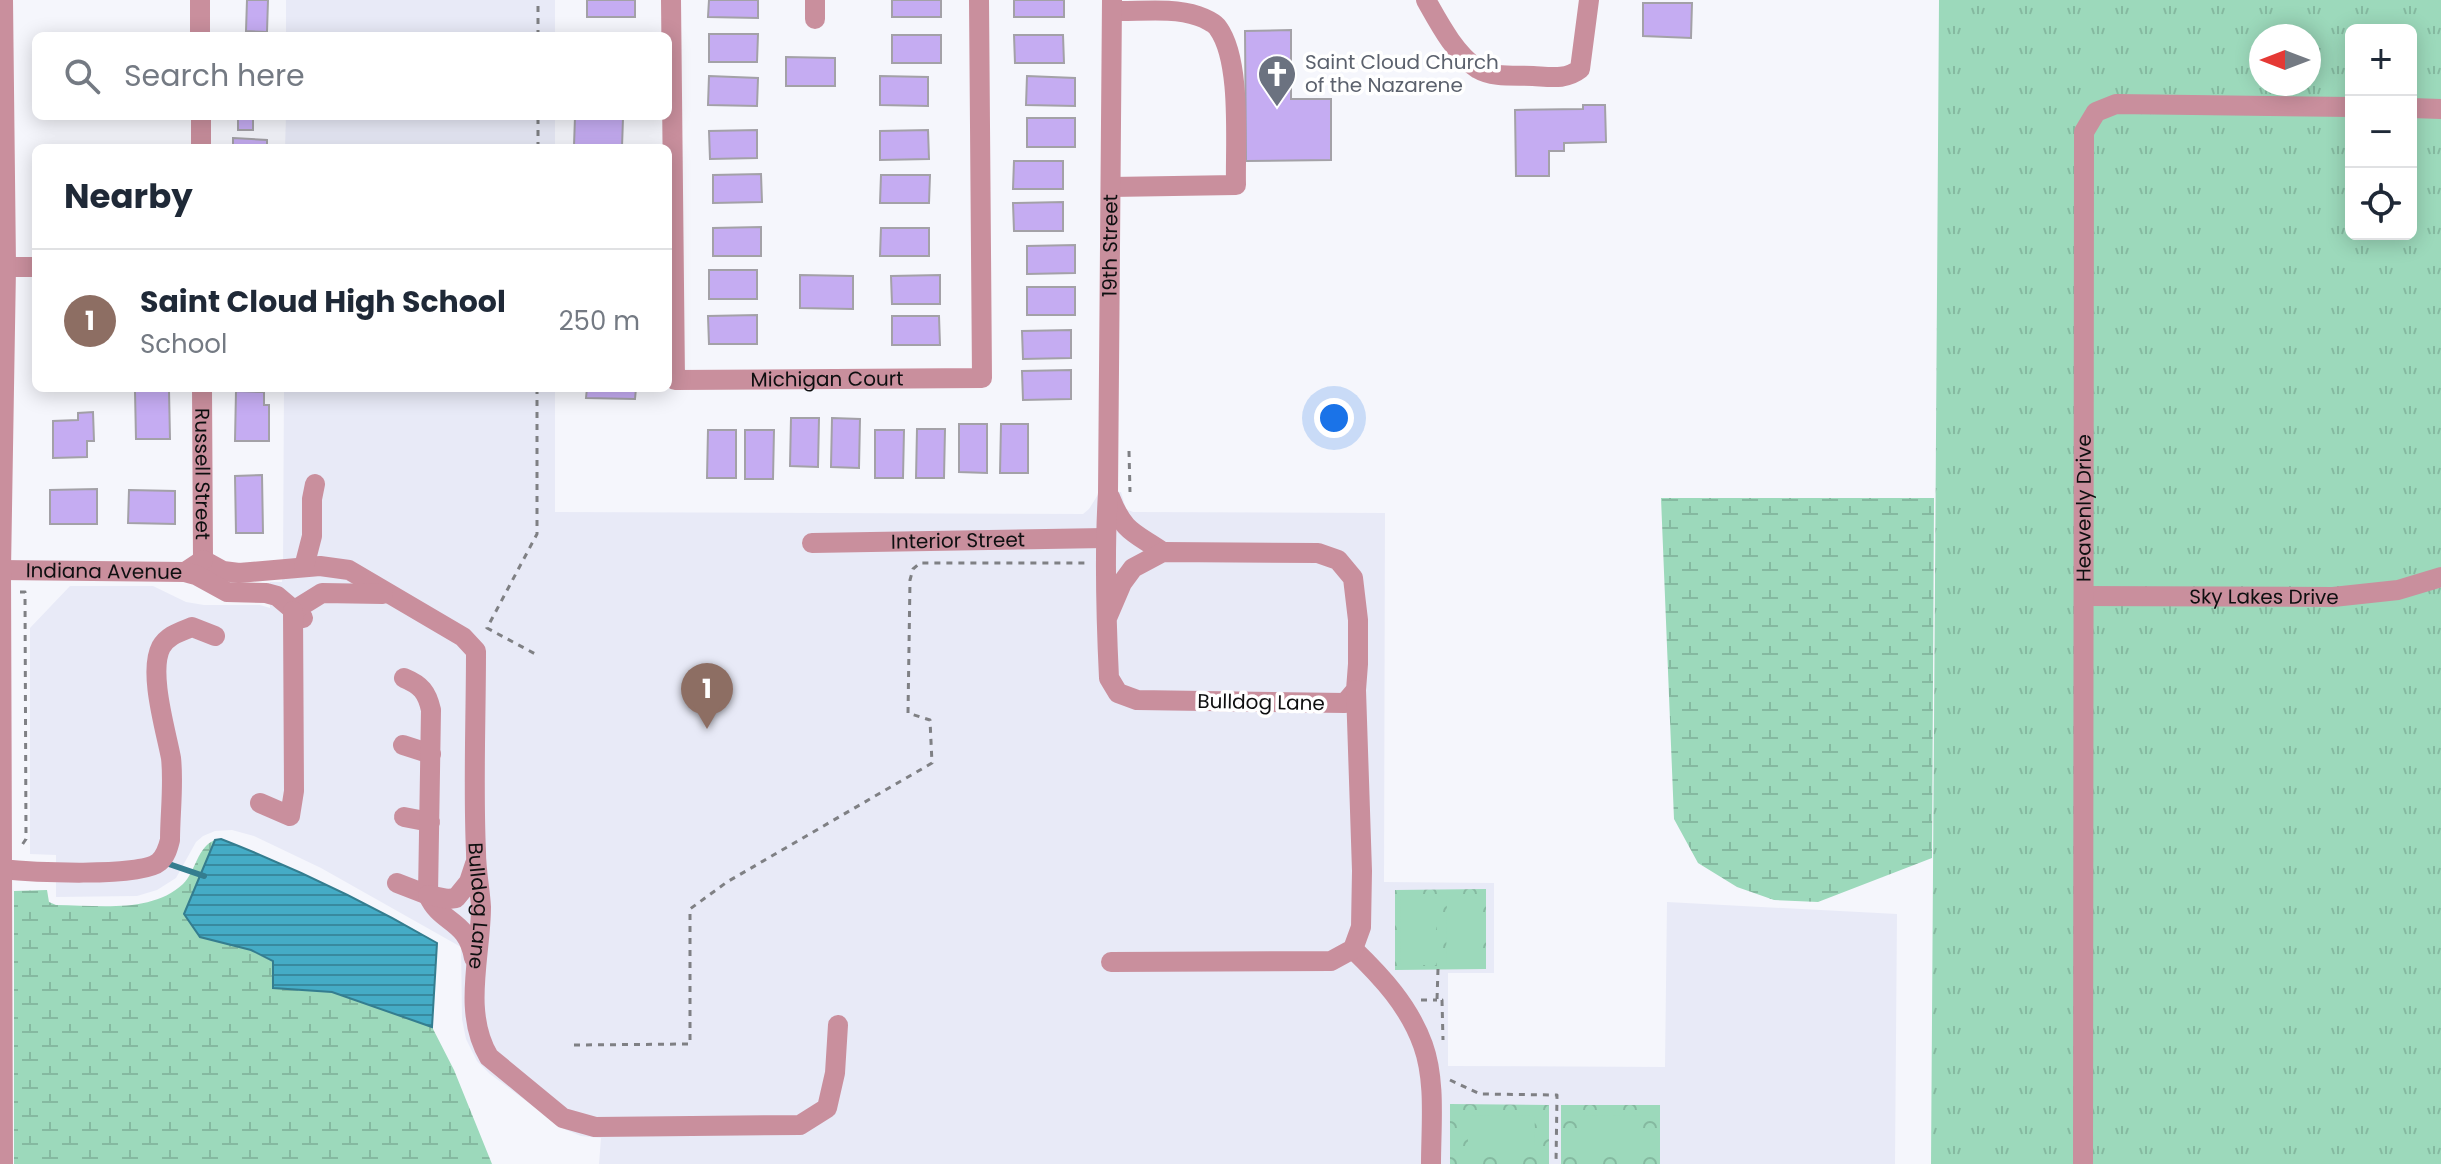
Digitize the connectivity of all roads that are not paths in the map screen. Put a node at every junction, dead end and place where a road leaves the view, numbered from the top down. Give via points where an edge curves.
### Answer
1 (3, 0) edge
2 (200, 0) edge
3 (671, 0) edge
4 (979, 0) edge
5 (1426, 0) edge
6 (1589, 0) edge
7 (1112, 5) edge
8 (200, 32) edge
9 (671, 32) edge
10 (672, 95) edge
11 (2345, 107) edge
12 (2417, 108) edge
13 (2441, 109) edge
14 (201, 120) edge
15 (201, 144) edge
16 (1111, 187) junction
17 (3, 267) edge
18 (32, 267) edge
19 (202, 392) edge
20 (2, 417) edge
21 (315, 484) dead end
22 (1108, 493) junction
23 (1105, 538) junction
24 (812, 543) dead end
25 (1163, 552) junction
26 (203, 560) junction
27 (304, 567) junction
28 (1, 570) edge
29 (185, 572) junction
30 (2441, 577) edge
31 (391, 595) junction
32 (2084, 596) junction
33 (301, 616) junction
34 (1107, 618) junction
35 (215, 636) dead end
36 (404, 678) dead end
37 (1356, 690) junction
38 (1, 718) edge
39 (403, 745) dead end
40 (431, 754) junction
41 (260, 803) dead end
42 (404, 817) dead end
43 (430, 822) junction
44 (476, 856) junction
45 (8, 870) edge
46 (397, 883) dead end
47 (428, 895) junction
48 (1353, 949) junction
49 (1111, 962) dead end
50 (475, 970) junction
51 (838, 1025) dead end
52 (3, 1164) edge
53 (1431, 1164) edge
54 (2083, 1164) edge

1 - 17 street
2 - 8 street
3 - 9 street, Michigan Court
4 - 10 street, Michigan Court via 982,378 675,380
5 - 6 street via 1479,69 1559,78 1580,69
7 - 16 street, 19th Street
7 - 16 street via 1197,15 1217,25 1233,68 1236,185
11 - 32 street, Heavenly Drive via 2116,104 2096,112 2084,132
12 - 13 street
14 - 15 street
16 - 22 street, 19th Street
17 - 18 street
17 - 20 street
19 - 26 street, Russell Street
20 - 28 street
21 - 27 street
22 - 23 street, Bulldog Lane
22 - 25 street via 1126,528
23 - 24 street, Interior Street
23 - 34 street, Bulldog Lane
25 - 34 street, Bulldog Lane via 1133,568
25 - 37 street via 1318,553 1338,560 1353,578
26 - 27 street, Bulldog Lane via 239,573
26 - 29 street, Indiana Avenue
27 - 31 street, Bulldog Lane via 349,570
28 - 29 street, Indiana Avenue
28 - 38 street
29 - 33 street via 227,592 277,596
30 - 32 street, Sky Lakes Drive via 2398,590 2333,597
31 - 33 street via 322,593
31 - 44 street, Bulldog Lane via 463,637 476,651
32 - 54 street, Heavenly Drive
33 - 41 street via 292,680 290,816
34 - 37 street, Bulldog Lane via 1109,678 1118,693 1137,700 1345,703
35 - 45 street via 192,627 172,634 157,660 159,703 176,750 171,761 170,840 160,861 141,870
36 - 40 street via 428,696
37 - 48 street via 1362,871 1361,927
38 - 45 street
39 - 40 street
40 - 43 street
42 - 43 street
43 - 47 street
44 - 47 street via 473,874 456,898
44 - 50 street, Bulldog Lane via 481,905
45 - 52 street
46 - 47 street
47 - 50 street via 434,910 462,928
48 - 49 street via 1331,961
48 - 53 street via 1408,1011 1424,1047
50 - 51 street, Bulldog Lane via 477,1028 489,1057 563,1118 595,1127 800,1125 827,1108

